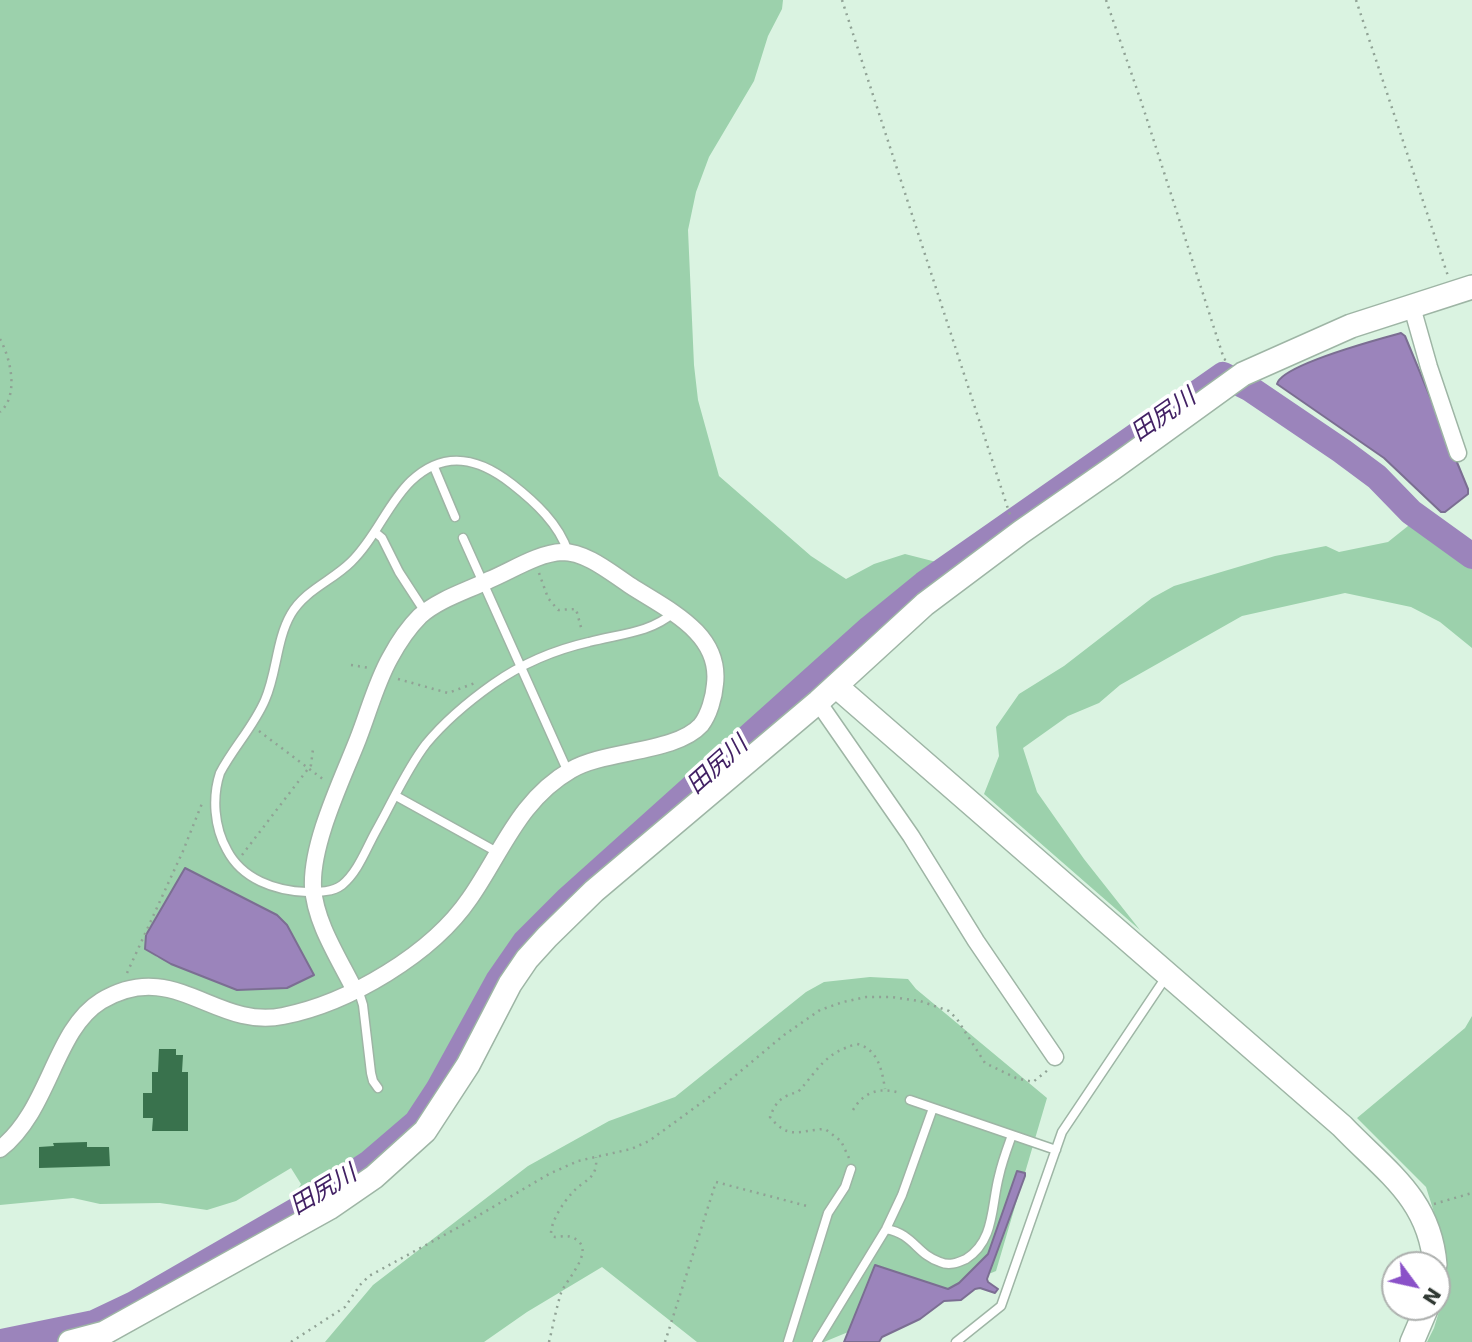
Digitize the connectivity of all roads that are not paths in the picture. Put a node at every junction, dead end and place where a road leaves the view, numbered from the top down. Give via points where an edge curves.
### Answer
1 (1463, 289) edge
2 (1412, 307) junction
3 (1458, 453) dead end
4 (434, 467) junction
5 (455, 517) dead end
6 (376, 533) junction
7 (463, 538) dead end
8 (569, 553) junction
9 (483, 583) junction
10 (425, 612) junction
11 (673, 613) junction
12 (520, 666) junction
13 (835, 686) junction
14 (818, 702) junction
15 (568, 772) junction
16 (396, 796) junction
17 (498, 852) junction
18 (314, 892) junction
19 (1167, 975) junction
20 (357, 990) junction
21 (1055, 1057) road end
22 (378, 1088) dead end
23 (910, 1101) road end
24 (933, 1108) junction
25 (1013, 1135) junction
26 (0, 1149) edge
27 (1056, 1150) junction
28 (850, 1169) road end
29 (886, 1229) junction
30 (1434, 1251) edge
31 (1421, 1321) edge
32 (70, 1342) edge
33 (788, 1342) edge
34 (817, 1342) edge
35 (956, 1342) edge
36 (1412, 1342) edge

1 - 2 street
2 - 3 street
2 - 13 street via 1351,326 1243,374 925,604
4 - 5 lane
4 - 6 lane via 411,481
4 - 8 lane via 466,460 506,479 557,528
6 - 10 lane
6 - 18 lane via 351,562 309,593 292,614 284,627 265,700 218,777 216,813 223,842 236,862 273,888
7 - 9 lane
8 - 9 street via 536,559
8 - 11 street via 597,564
9 - 10 street
9 - 12 lane
10 - 18 street via 407,630 382,674 318,848
11 - 12 lane via 660,625 584,643
11 - 15 street via 691,625 712,652 714,691 701,725 687,736
12 - 15 lane
12 - 16 lane via 465,704 426,744
13 - 14 street
13 - 19 street
14 - 21 street
14 - 32 street via 641,850 547,937 510,984 468,1065 425,1131 374,1177 329,1208 104,1333
15 - 17 street via 521,814
16 - 17 lane
16 - 18 lane via 349,879 339,887
17 - 20 street via 450,924 400,965
18 - 20 street via 326,933
19 - 27 lane via 1062,1132
19 - 30 street via 1342,1126 1405,1188
20 - 22 lane via 371,1073
20 - 26 street via 288,1016 261,1020 170,988 146,986 121,992 97,1003 83,1018 67,1040 30,1116
23 - 24 lane
24 - 25 lane
24 - 29 lane
25 - 27 lane
25 - 29 lane via 999,1175 989,1229 976,1251 949,1265 925,1254 906,1235
27 - 35 lane via 1001,1306
28 - 33 lane via 845,1187 828,1213
29 - 34 lane
31 - 36 street

